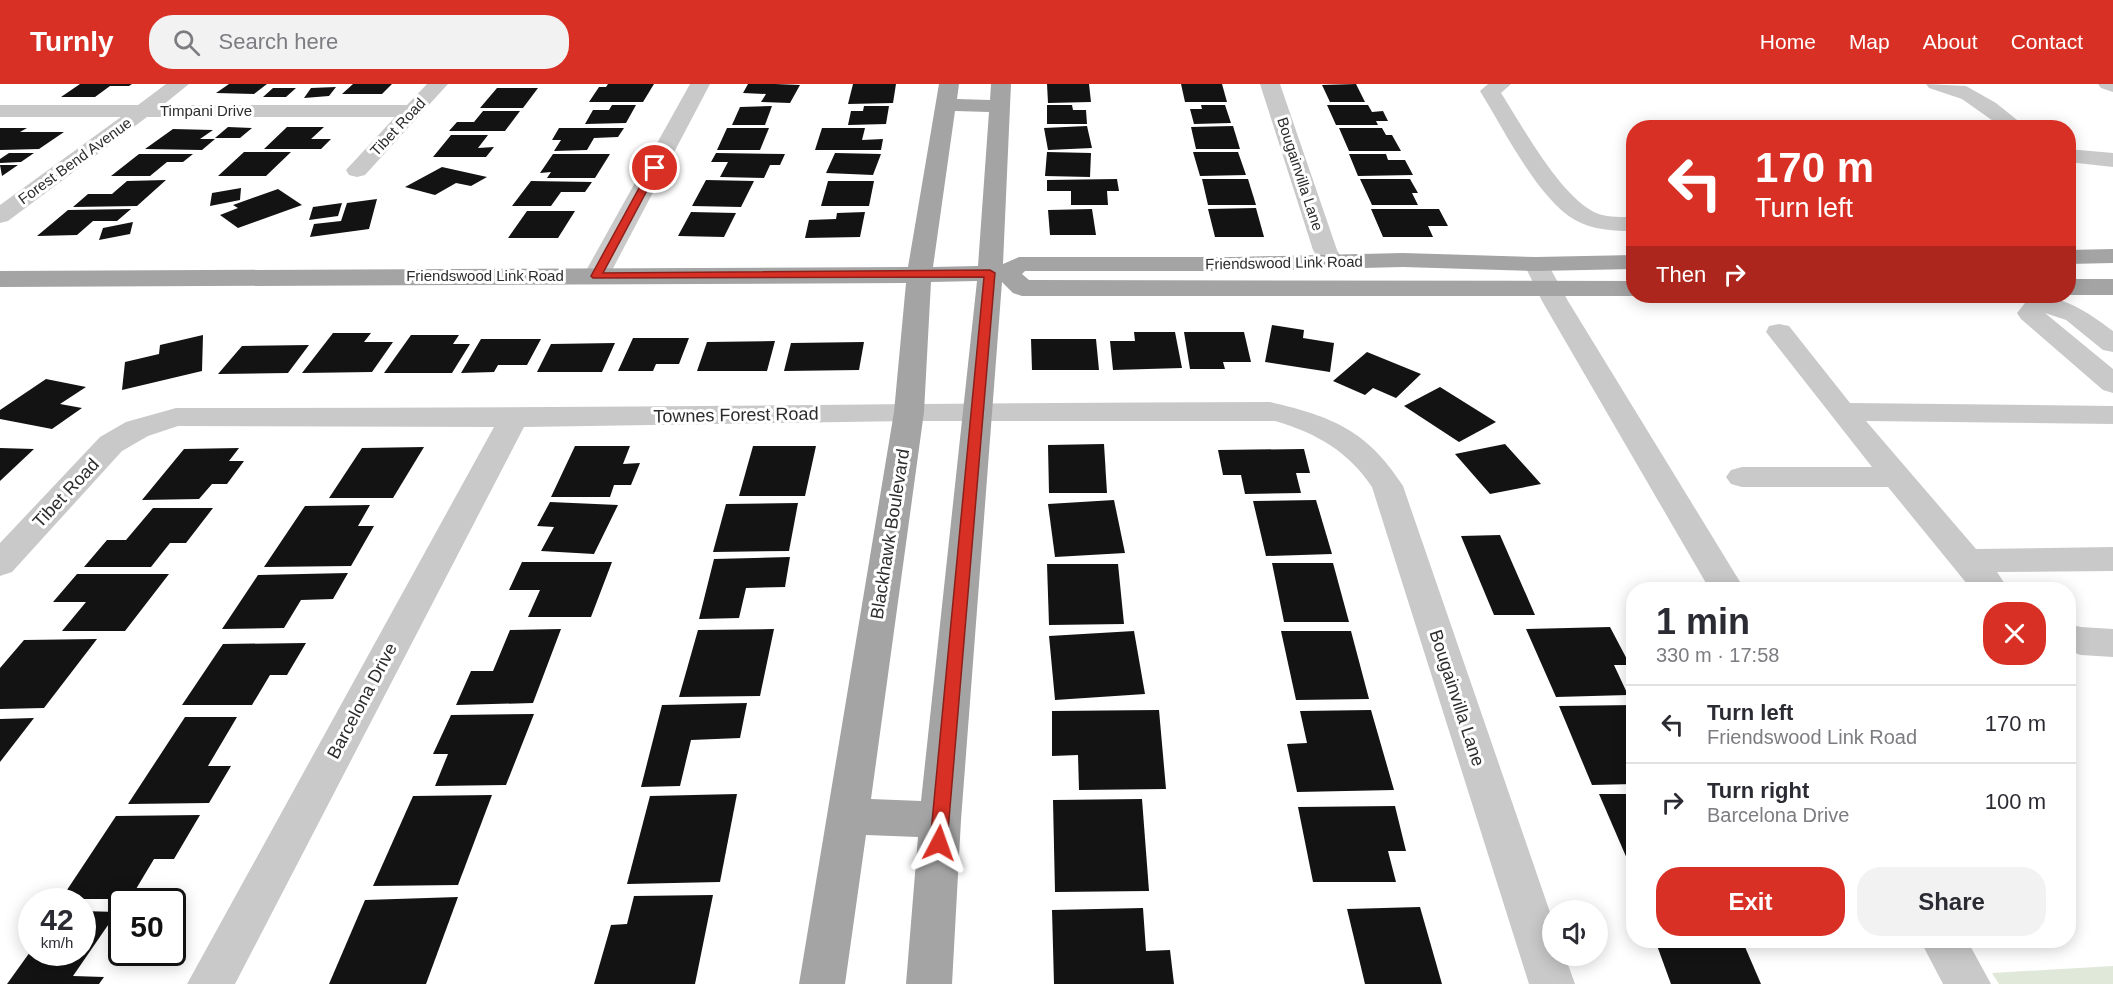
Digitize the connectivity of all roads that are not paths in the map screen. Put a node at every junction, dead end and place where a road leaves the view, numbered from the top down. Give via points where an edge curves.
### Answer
1 (179, 84) edge
2 (438, 84) edge
3 (700, 84) edge
4 (1270, 84) edge
5 (1501, 84) edge
6 (1936, 84) edge
7 (2108, 84) edge
8 (2113, 86) edge
9 (948, 94) edge
10 (1000, 95) edge
11 (0, 111) edge
12 (142, 111) junction
13 (413, 111) junction
14 (2006, 120) edge
15 (2076, 157) edge
16 (2113, 160) edge
17 (357, 170) dead end
18 (0, 216) edge
19 (1626, 224) edge
20 (2076, 256) edge
21 (2113, 256) edge
22 (1332, 262) junction
23 (1626, 263) edge
24 (998, 273) junction
25 (919, 275) junction
26 (596, 276) junction
27 (1542, 276) junction
28 (0, 279) edge
29 (2076, 287) edge
30 (2113, 287) edge
31 (1626, 288) edge
32 (2034, 303) edge
33 (2046, 303) edge
34 (1779, 332) dead end
35 (2113, 344) edge
36 (2112, 382) edge
37 (976, 411) junction
38 (909, 412) junction
39 (1842, 412) junction
40 (2108, 415) edge
41 (514, 418) junction
42 (137, 429) joint
43 (1333, 431) joint
44 (1742, 477) dead end
45 (1897, 477) junction
46 (2113, 559) edge
47 (1968, 561) junction
48 (0, 564) edge
49 (1723, 582) edge
50 (1985, 582) edge
51 (2076, 639) edge
52 (2113, 643) edge
53 (847, 816) junction
54 (940, 820) junction
55 (1947, 948) edge
56 (210, 984) edge
57 (822, 984) edge
58 (929, 984) edge
59 (1552, 984) edge
60 (1968, 984) edge

1 - 12 street, Forest Bend Avenue
2 - 13 street, Tibet Road
3 - 26 street
4 - 22 street, Bougainvilla Lane
5 - 19 street via 1490,91 1563,201 1585,217
6 - 14 street via 1976,97
7 - 8 street
9 - 10 main road
9 - 25 main road, Blackhawk Boulevard
10 - 24 main road
11 - 12 street, Timpani Drive
12 - 13 street, Timpani Drive
12 - 18 street, Forest Bend Avenue
13 - 17 street, Tibet Road
15 - 16 street
20 - 21 main road
22 - 24 main road, Friendswood Link Road via 1019,264
22 - 27 main road, Friendswood Link Road via 1403,260
23 - 27 main road
24 - 25 main road, Friendswood Link Road
24 - 27 main road, Friendswood Link Road via 1022,288
24 - 37 main road
25 - 26 main road, Friendswood Link Road
25 - 38 main road, Blackhawk Boulevard
26 - 28 main road, Friendswood Link Road
27 - 31 main road
27 - 49 street
29 - 30 main road
32 - 36 street via 2030,313
33 - 35 street via 2075,314
34 - 39 street
37 - 38 street, Townes Forest Road
37 - 43 street, Townes Forest Road via 1270,411 1304,418
37 - 54 main road
38 - 41 street, Townes Forest Road
38 - 53 main road, Blackhawk Boulevard
39 - 40 street
39 - 45 street
41 - 42 street, Townes Forest Road via 176,417
41 - 56 street, Barcelona Drive
42 - 48 street, Tibet Road via 111,444
43 - 59 street, Bougainvilla Lane via 1366,457 1387,486
44 - 45 street
45 - 47 street
46 - 47 street
47 - 50 street
51 - 52 street
53 - 54 main road
53 - 57 main road, Blackhawk Boulevard
54 - 58 main road
55 - 60 street

